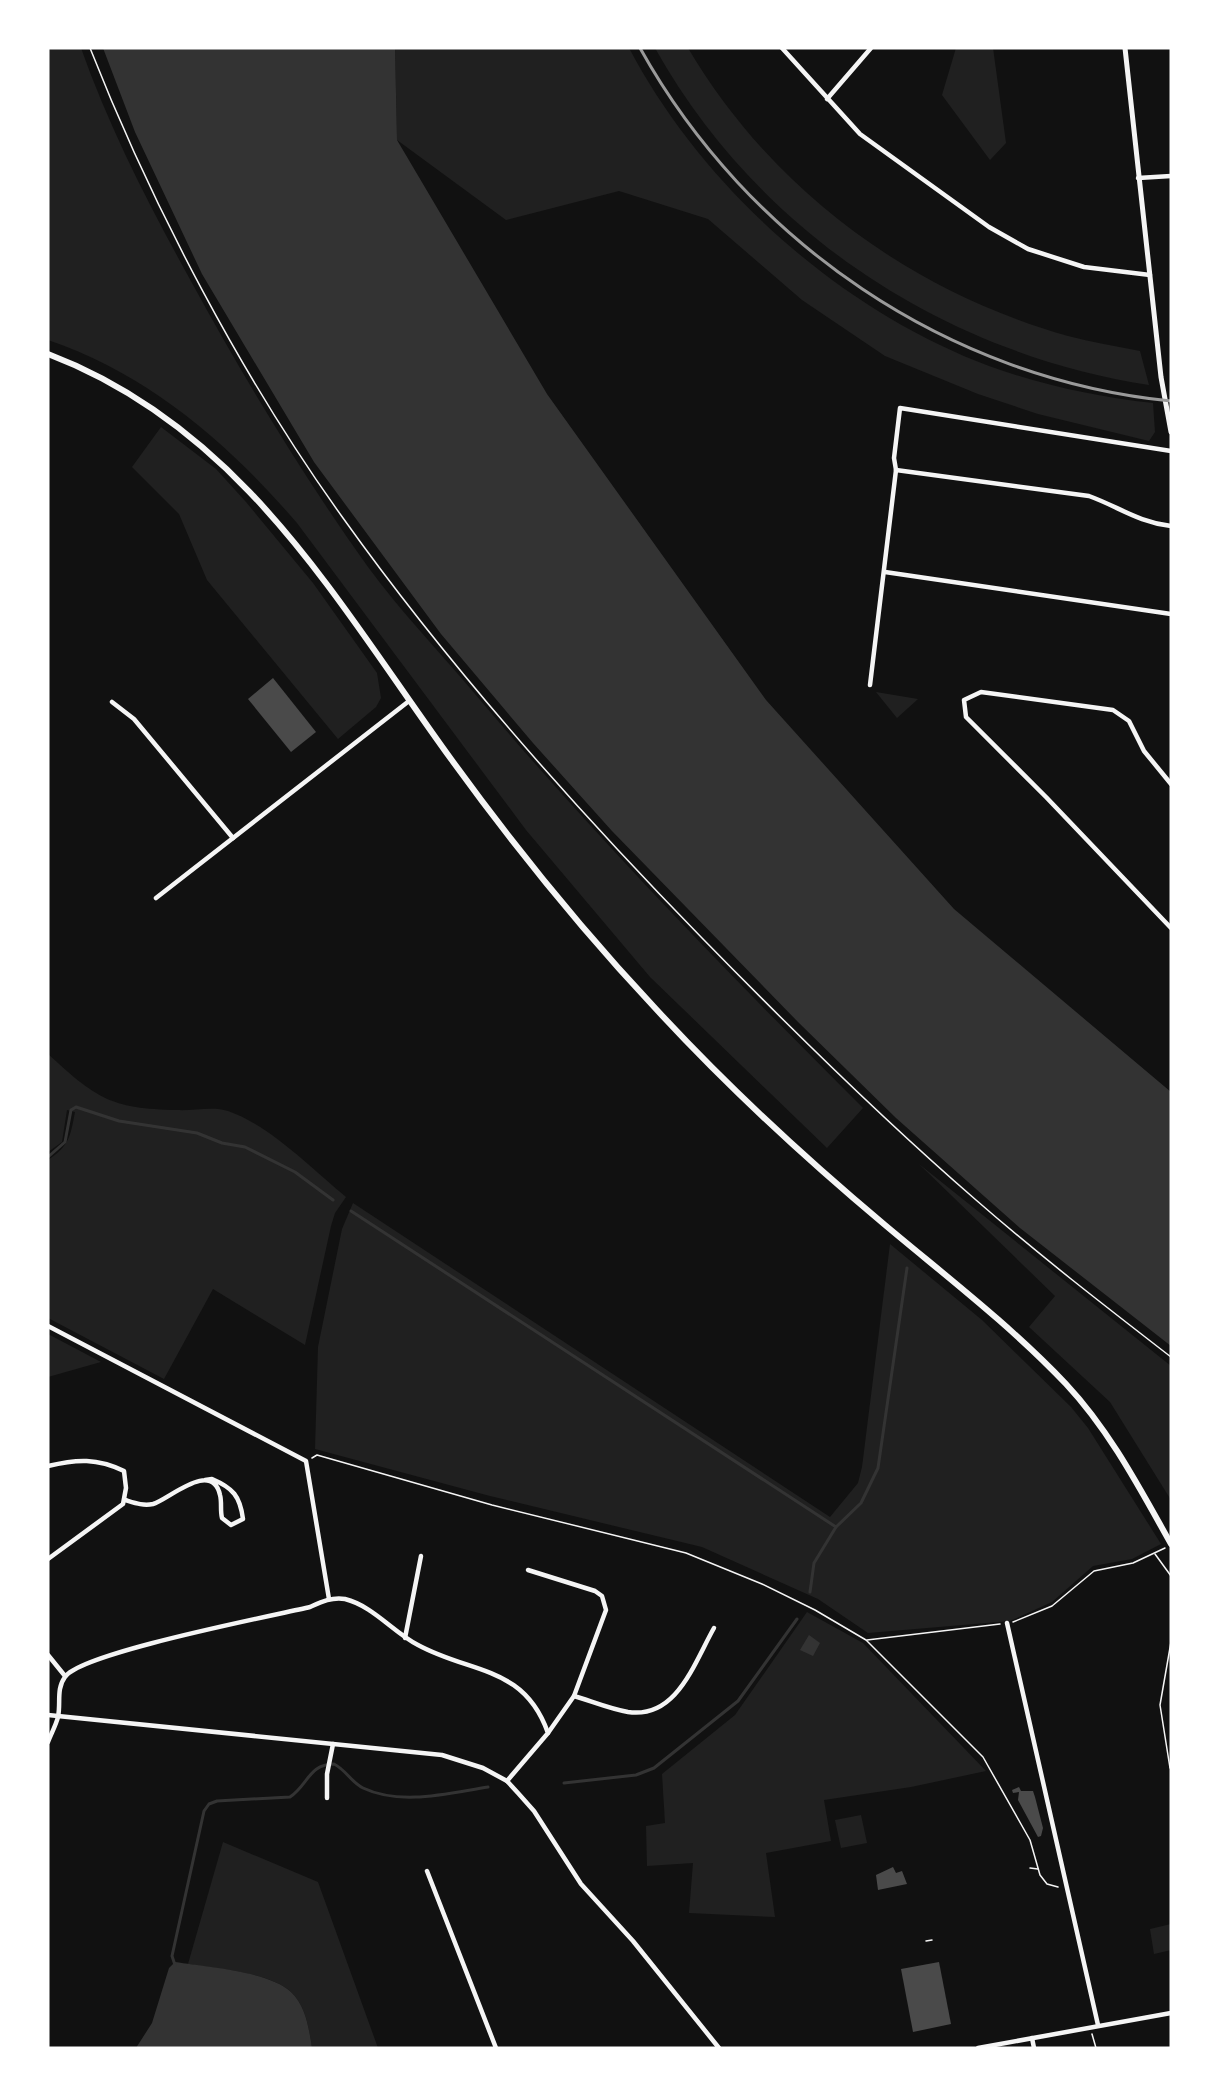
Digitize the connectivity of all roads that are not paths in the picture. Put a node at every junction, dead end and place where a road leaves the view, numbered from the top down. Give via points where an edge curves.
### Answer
1 (782, 48) edge
2 (871, 48) edge
3 (1125, 48) edge
4 (827, 99) junction
5 (1171, 176) edge
6 (1138, 178) junction
7 (1150, 275) junction
8 (48, 354) edge
9 (1171, 432) edge
10 (1171, 451) edge
11 (896, 470) junction
12 (1171, 526) edge
13 (885, 572) junction
14 (1171, 614) edge
15 (870, 685) dead end
16 (408, 701) junction
17 (112, 702) dead end
18 (1171, 784) edge
19 (233, 838) junction
20 (156, 898) dead end
21 (1171, 928) edge
22 (48, 1326) edge
23 (48, 1466) edge
24 (205, 1480) junction
25 (125, 1500) junction
26 (1168, 1545) edge
27 (421, 1556) dead end
28 (48, 1559) edge
29 (528, 1570) dead end
30 (329, 1599) junction
31 (1006, 1623) road end
32 (714, 1628) dead end
33 (405, 1638) junction
34 (48, 1655) edge
35 (65, 1676) junction
36 (574, 1696) junction
37 (48, 1715) edge
38 (58, 1716) junction
39 (548, 1733) junction
40 (48, 1742) edge
41 (333, 1744) junction
42 (507, 1781) junction
43 (327, 1798) dead end
44 (427, 1871) dead end
45 (1171, 2013) edge
46 (1098, 2025) junction
47 (1032, 2038) junction
48 (495, 2048) edge
49 (719, 2048) edge
50 (978, 2048) edge
51 (1034, 2048) edge

1 - 4 street
2 - 4 street
3 - 6 street
4 - 7 street via 860,134 989,227 1028,249 1084,267
5 - 6 street
6 - 7 street
7 - 9 street
8 - 16 main road via 126,390 210,451 282,527
10 - 11 street via 900,408
11 - 12 street via 1089,496 1134,518
11 - 13 street
13 - 14 street
13 - 15 street
16 - 19 street
16 - 26 main road via 563,905 658,1012 797,1147 977,1300 1067,1385 1116,1450
17 - 19 street via 134,719
18 - 21 street via 1144,751 1129,721 1113,710 981,692 964,700 966,717
19 - 20 street
22 - 30 street via 306,1461
23 - 25 street via 89,1458 124,1470
24 - 24 street via 220,1494 222,1518 231,1525 240,1522 241,1502 234,1490 212,1479
24 - 25 street via 194,1481 154,1503
25 - 28 street
27 - 33 street
29 - 36 street via 595,1590 605,1603 604,1618
30 - 33 street via 357,1604
30 - 35 street via 310,1607 165,1639 78,1666
31 - 46 street
32 - 36 street via 676,1694 651,1712 627,1712
33 - 39 street via 514,1684 537,1707
34 - 35 street
35 - 38 street via 58,1696
36 - 39 street
37 - 38 street
38 - 40 street
38 - 41 street
39 - 42 street
41 - 42 street via 442,1755 474,1764
41 - 43 street
42 - 49 street via 534,1811 581,1884 633,1941
44 - 48 street
45 - 46 street
46 - 47 street
47 - 50 street
47 - 51 street

